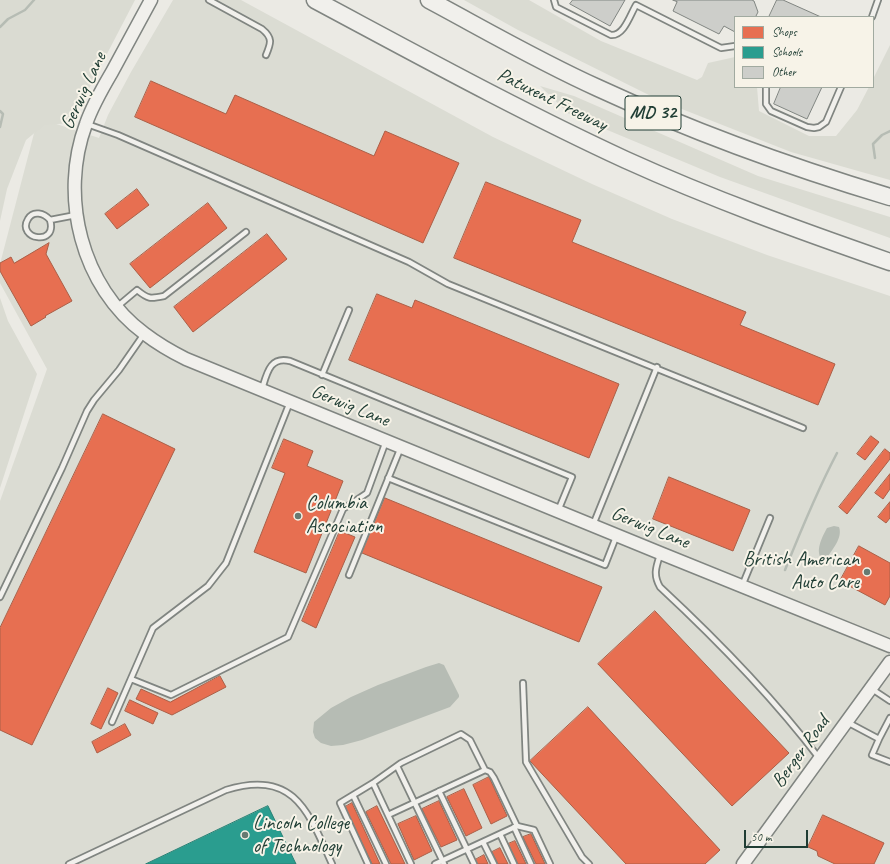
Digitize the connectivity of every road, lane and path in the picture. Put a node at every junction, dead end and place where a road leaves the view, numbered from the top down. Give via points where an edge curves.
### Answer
1 (151, 0) edge
2 (209, 0) edge
3 (315, 0) edge
4 (429, 0) edge
5 (554, 0) edge
6 (878, 0) edge
7 (872, 16) edge
8 (734, 46) edge
9 (266, 55) dead end
10 (766, 88) edge
11 (841, 88) edge
12 (86, 124) junction
13 (890, 197) edge
14 (76, 215) junction
15 (50, 220) junction
16 (246, 232) dead end
17 (890, 262) edge
18 (117, 307) junction
19 (349, 310) dead end
20 (144, 334) junction
21 (657, 367) junction
22 (322, 374) junction
23 (262, 390) junction
24 (290, 402) junction
25 (803, 428) dead end
26 (386, 441) junction
27 (401, 447) junction
28 (388, 478) junction
29 (558, 511) junction
30 (770, 518) dead end
31 (592, 525) junction
32 (617, 535) junction
33 (660, 553) junction
34 (349, 575) dead end
35 (742, 586) junction
36 (0, 597) edge
37 (890, 646) edge
38 (890, 662) edge
39 (131, 679) junction
40 (523, 683) dead end
41 (870, 688) junction
42 (890, 701) edge
43 (890, 718) edge
44 (112, 722) dead end
45 (846, 722) junction
46 (879, 739) junction
47 (819, 758) junction
48 (890, 762) edge
49 (397, 766) junction
50 (485, 770) junction
51 (373, 783) junction
52 (439, 791) junction
53 (353, 795) junction
54 (415, 803) junction
55 (388, 815) junction
56 (515, 827) junction
57 (500, 834) junction
58 (483, 842) junction
59 (467, 849) junction
60 (443, 862) edge
61 (69, 864) edge
62 (332, 864) edge
63 (368, 864) edge
64 (386, 864) edge
65 (411, 864) edge
66 (435, 864) edge
67 (474, 864) edge
68 (494, 864) edge
69 (514, 864) edge
70 (531, 864) edge
71 (550, 864) edge
72 (589, 864) edge
73 (743, 864) edge

1 - 12 street, Gerwig Lane via 93,106
2 - 9 lane via 268,34 270,44
3 - 17 highway, Patuxent Freeway / MD 32 via 513,105 628,160 730,203
4 - 13 highway, Patuxent Freeway / MD 32 via 597,88 695,131 795,168
5 - 8 lane via 556,7 611,35 621,32 636,5 722,48
6 - 7 lane
10 - 11 lane via 766,104 771,111 807,127 819,128 826,122
12 - 14 street, Gerwig Lane via 76,162
12 - 21 lane via 409,262 448,284
14 - 15 lane
14 - 18 street, Gerwig Lane via 91,264
15 - 15 lane via 47,235 37,238 29,234 26,223 31,216 37,213 46,215
16 - 18 lane via 164,296 146,298 137,290
18 - 20 street, Gerwig Lane
19 - 22 lane
20 - 23 street, Gerwig Lane via 169,351
20 - 36 lane via 87,411
21 - 25 lane
21 - 31 lane
22 - 23 lane via 290,361 280,361 270,367
22 - 29 lane via 572,477
23 - 24 street, Gerwig Lane
24 - 26 street, Gerwig Lane
24 - 39 lane via 226,563 208,586 153,628
26 - 27 street, Gerwig Lane
26 - 39 lane via 366,493 343,509 288,637 171,696
27 - 28 lane
27 - 29 street, Gerwig Lane
28 - 32 lane via 605,565
28 - 34 lane
29 - 31 street, Gerwig Lane
30 - 35 lane
31 - 32 street, Gerwig Lane
32 - 33 street, Gerwig Lane
33 - 35 street, Gerwig Lane
33 - 47 lane via 655,573 660,587 707,631 796,728
35 - 37 street, Gerwig Lane
38 - 41 street, Berger Road
39 - 44 lane
40 - 72 lane via 526,762 582,857
41 - 42 lane
41 - 45 street, Berger Road
43 - 46 lane
45 - 46 lane
45 - 47 street, Berger Road
46 - 48 lane via 872,755
47 - 73 street, Berger Road
49 - 50 lane via 462,734 470,740
49 - 51 lane
49 - 54 lane
50 - 52 lane
50 - 56 lane via 494,778
51 - 53 lane
51 - 55 lane
52 - 54 lane
52 - 59 lane
53 - 63 lane via 340,803
53 - 64 lane
54 - 55 lane
54 - 60 lane
55 - 65 lane
56 - 57 lane
56 - 70 lane
56 - 71 lane via 534,830
57 - 58 lane
57 - 69 lane
58 - 59 lane
58 - 68 lane
59 - 60 lane
59 - 67 lane
60 - 66 lane
61 - 62 lane via 226,790 254,784 278,788 298,800 314,824

